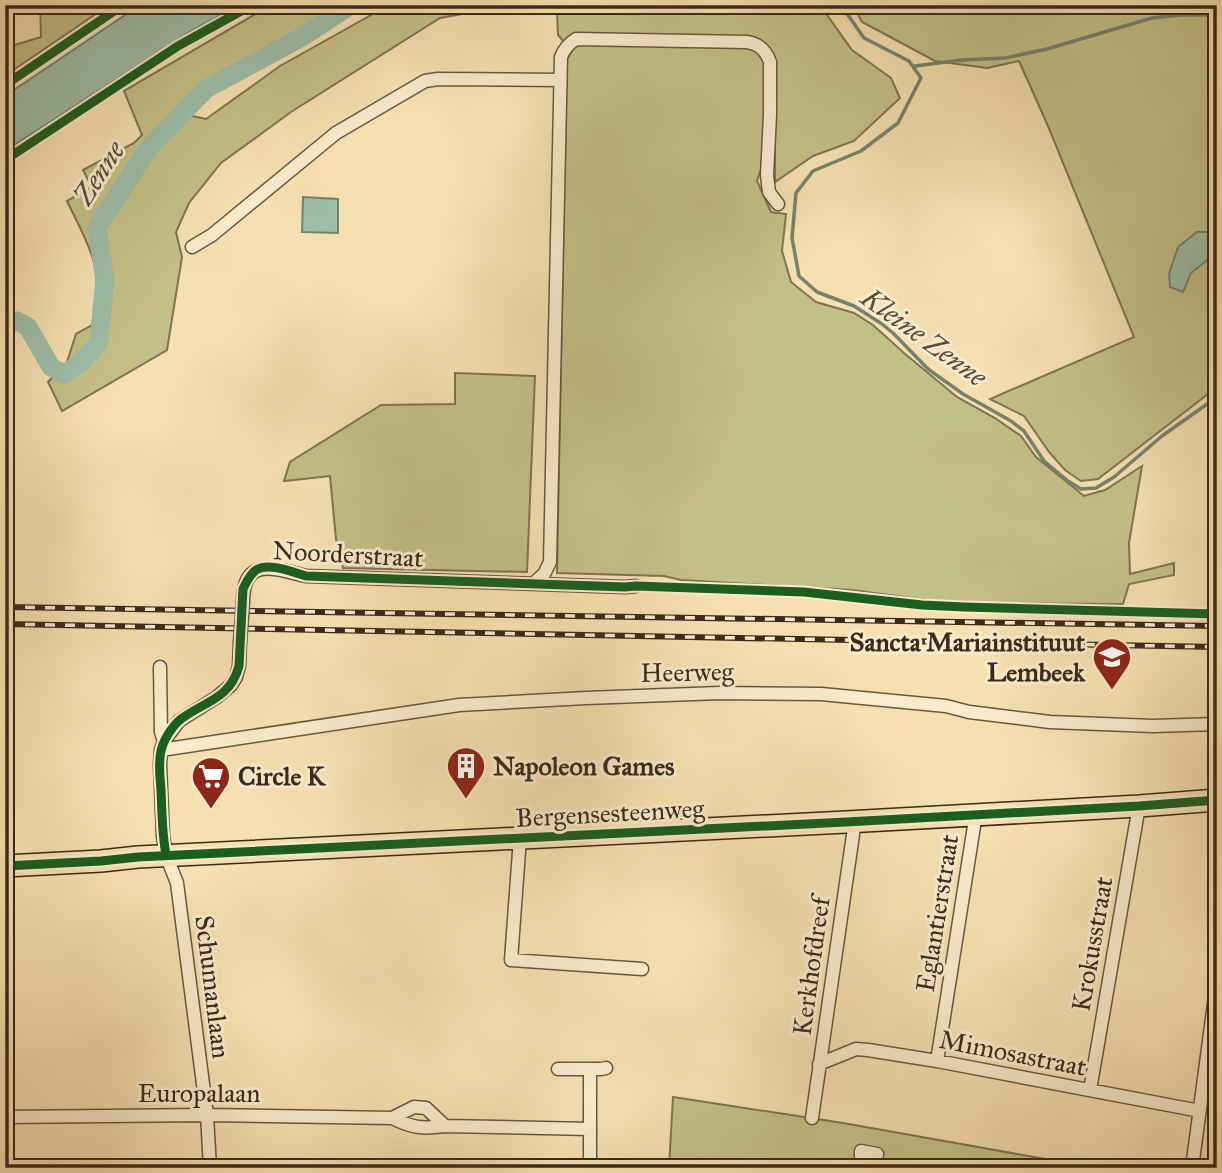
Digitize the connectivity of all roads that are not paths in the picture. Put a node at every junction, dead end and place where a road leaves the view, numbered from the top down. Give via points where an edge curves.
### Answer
1 (560, 80) junction
2 (778, 204) dead end
3 (192, 247) dead end
4 (534, 583) junction
5 (636, 586) dead end
6 (160, 667) dead end
7 (1217, 724) edge
8 (163, 746) junction
9 (1217, 800) edge
10 (1139, 806) junction
11 (973, 814) junction
12 (855, 821) junction
13 (520, 838) junction
14 (166, 855) junction
15 (5, 866) edge
16 (642, 969) dead end
17 (1217, 981) edge
18 (937, 1061) junction
19 (819, 1064) junction
20 (606, 1068) dead end
21 (558, 1069) dead end
22 (590, 1069) junction
23 (1090, 1090) junction
24 (1200, 1111) junction
25 (207, 1115) junction
26 (5, 1117) edge
27 (392, 1118) junction
28 (812, 1118) dead end
29 (445, 1126) junction
30 (590, 1129) junction
31 (210, 1168) edge
32 (590, 1168) edge
33 (1192, 1168) edge

1 - 2 street via 561,57 576,39 747,42 760,46 770,62 767,175 769,192
1 - 3 street via 425,81 336,133
1 - 4 street via 550,562
4 - 5 street, Noorderstraat
4 - 8 street, Noorderstraat, bridge via 306,576 268,567 256,570 243,589 236,677 217,697 178,721
6 - 8 street
7 - 8 street, Heerweg via 1050,722 821,694 720,693 459,705
8 - 14 street via 160,765
9 - 10 main road, Bergensesteenweg
10 - 11 main road, Bergensesteenweg
10 - 23 street, Krokusstraat
11 - 12 main road, Bergensesteenweg
11 - 18 street, Eglantierstraat
12 - 13 main road, Bergensesteenweg
12 - 19 street, Kerkhofdreef
13 - 14 main road, Bergensesteenweg
13 - 16 street via 511,960
14 - 15 main road, Bergensesteenweg
14 - 25 street, Schumanlaan via 177,883
17 - 24 street
18 - 19 street, Mimosastraat via 856,1049
18 - 23 street, Mimosastraat
19 - 28 street, Kerkhofdreef
20 - 22 street
21 - 22 street
22 - 30 street
23 - 24 street, Mimosastraat
24 - 33 street
25 - 26 street, Europalaan
25 - 27 street, Europalaan
25 - 31 street, Schumanlaan
27 - 29 street, Europalaan via 412,1127
27 - 29 street, Europalaan via 414,1107 426,1108
29 - 30 street, Europalaan
30 - 32 street

